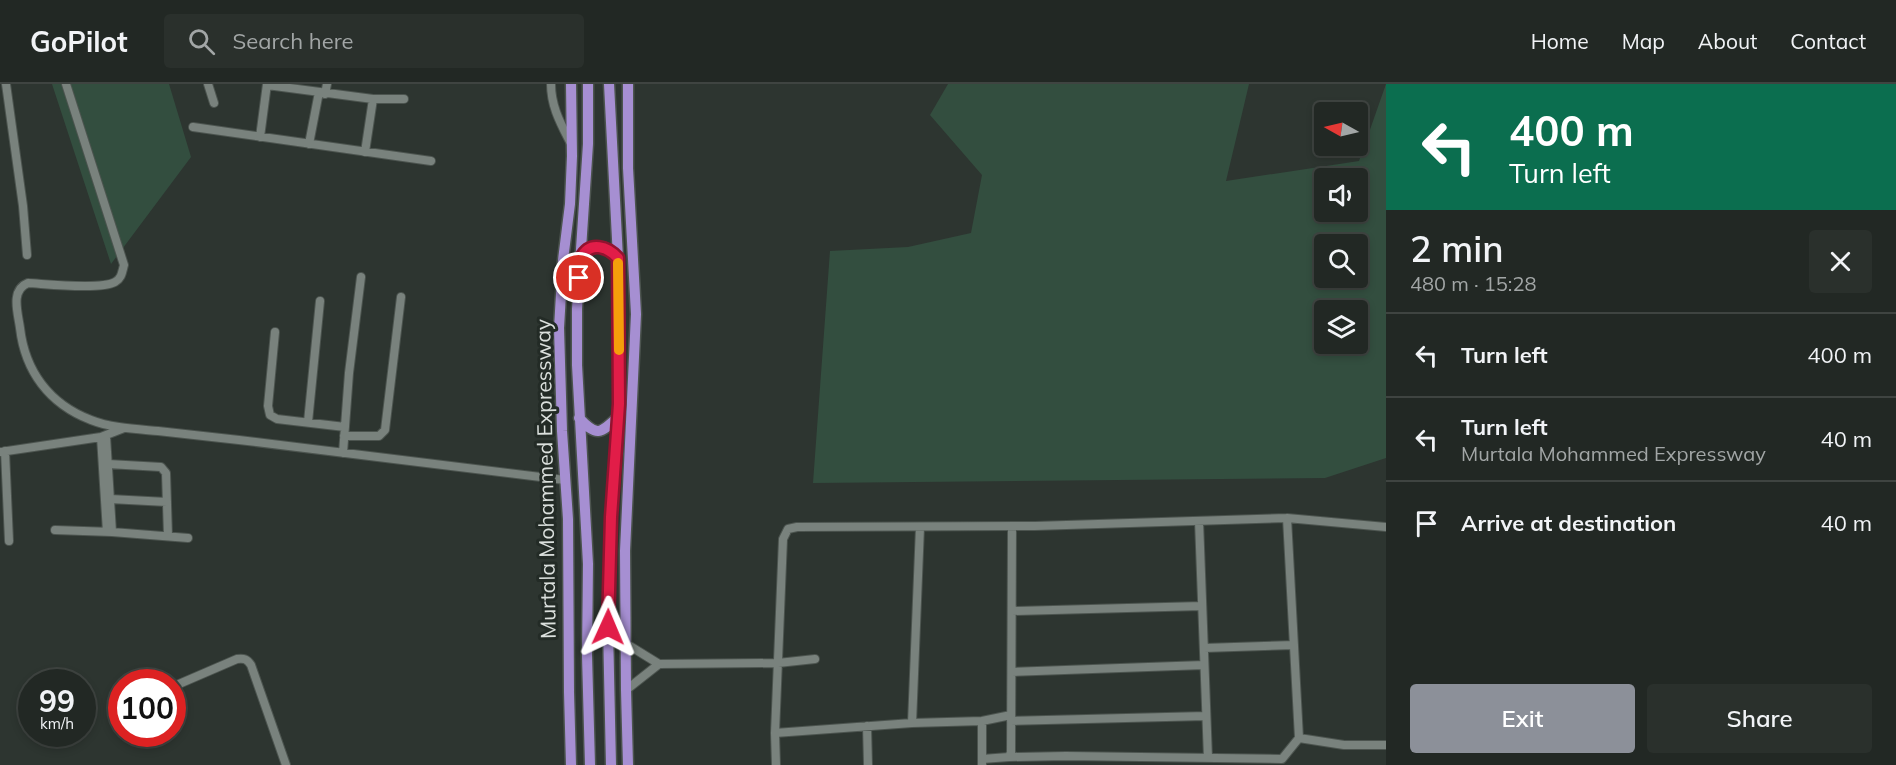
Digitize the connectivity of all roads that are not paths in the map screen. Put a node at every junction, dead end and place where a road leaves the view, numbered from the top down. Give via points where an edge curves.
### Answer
1 (6, 84) edge
2 (66, 84) edge
3 (208, 84) edge
4 (267, 84) edge
5 (327, 84) edge
6 (551, 84) edge
7 (571, 84) edge
8 (588, 84) edge
9 (609, 84) edge
10 (628, 84) edge
11 (322, 93) junction
12 (373, 99) junction
13 (404, 99) dead end
14 (214, 103) dead end
15 (193, 127) dead end
16 (260, 137) junction
17 (309, 144) junction
18 (572, 146) junction
19 (365, 152) junction
20 (431, 161) dead end
21 (587, 172) junction
22 (27, 255) dead end
23 (618, 258) junction
24 (580, 259) junction
25 (361, 277) dead end
26 (401, 297) dead end
27 (320, 301) dead end
28 (275, 332) dead end
29 (618, 417) junction
30 (579, 418) junction
31 (308, 422) junction
32 (125, 428) junction
33 (344, 432) junction
34 (103, 436) junction
35 (3, 452) edge
36 (343, 453) junction
37 (108, 464) junction
38 (565, 480) junction
39 (110, 499) junction
40 (167, 502) junction
41 (1287, 518) junction
42 (1199, 521) junction
43 (920, 526) junction
44 (1012, 526) junction
45 (1386, 527) edge
46 (55, 530) dead end
47 (109, 532) junction
48 (168, 536) junction
49 (188, 538) dead end
50 (9, 541) dead end
51 (1202, 606) junction
52 (1012, 610) junction
53 (625, 643) junction
54 (1294, 645) junction
55 (1204, 648) junction
56 (814, 659) dead end
57 (778, 663) junction
58 (659, 664) junction
59 (1204, 665) junction
60 (1012, 672) junction
61 (186, 681) edge
62 (626, 690) junction
63 (1206, 716) junction
64 (1011, 718) junction
65 (982, 721) junction
66 (912, 723) junction
67 (867, 726) junction
68 (775, 733) junction
69 (1299, 738) junction
70 (1386, 745) edge
71 (1009, 757) junction
72 (1208, 758) junction
73 (982, 762) edge
74 (286, 765) edge
75 (571, 765) edge
76 (590, 765) edge
77 (611, 765) edge
78 (628, 765) edge
79 (776, 765) edge
80 (868, 765) edge

1 - 22 street
2 - 32 street via 124,265 121,277 101,285 22,286 17,300 21,333 26,357 37,380 60,403 91,420
3 - 14 street
4 - 11 street
4 - 16 street
5 - 11 street
6 - 18 street via 557,117
7 - 18 highway, Murtala Mohammed Expressway
8 - 21 highway, Murtala Mohammed Expressway
9 - 23 highway
10 - 53 highway via 636,314
11 - 12 street
11 - 17 street
12 - 13 street
12 - 19 street
15 - 16 street
16 - 17 street
17 - 19 street
18 - 21 highway
18 - 38 highway, Murtala Mohammed Expressway via 559,328
19 - 20 street
21 - 24 highway, Murtala Mohammed Expressway
23 - 24 highway via 603,246 589,249
23 - 29 highway
24 - 30 highway, Murtala Mohammed Expressway
25 - 33 street
26 - 33 street via 385,430 380,436
27 - 31 street
28 - 31 street via 270,415
29 - 30 highway via 598,432 591,431
29 - 77 highway via 608,596
30 - 76 highway, Murtala Mohammed Expressway via 588,564
31 - 33 street
32 - 34 street
32 - 36 street
33 - 36 street
34 - 35 street
34 - 37 street
34 - 47 street
35 - 50 street
36 - 38 street
37 - 39 street
37 - 40 street via 161,467 166,473
38 - 75 highway, Murtala Mohammed Expressway
39 - 40 street
39 - 47 street
40 - 48 street
41 - 42 street
41 - 45 street
41 - 54 street
42 - 44 street
42 - 51 street
43 - 44 street
43 - 57 street via 788,529 783,539
43 - 66 street
44 - 52 street
46 - 47 street
47 - 48 street
48 - 49 street
51 - 52 street
51 - 55 street
52 - 60 street
53 - 58 street
53 - 62 highway
54 - 55 street
54 - 69 street
55 - 59 street
56 - 57 street
57 - 58 street
57 - 68 street
58 - 62 street
59 - 60 street
59 - 63 street
60 - 64 street
61 - 74 street via 237,659 248,660
62 - 78 highway
63 - 64 street
63 - 72 street
64 - 65 street
64 - 71 street
65 - 66 street
65 - 73 street
66 - 67 street
67 - 68 street
67 - 80 street
68 - 79 street
69 - 70 street via 1344,745
69 - 72 street via 1282,759
71 - 72 street
71 - 73 street

